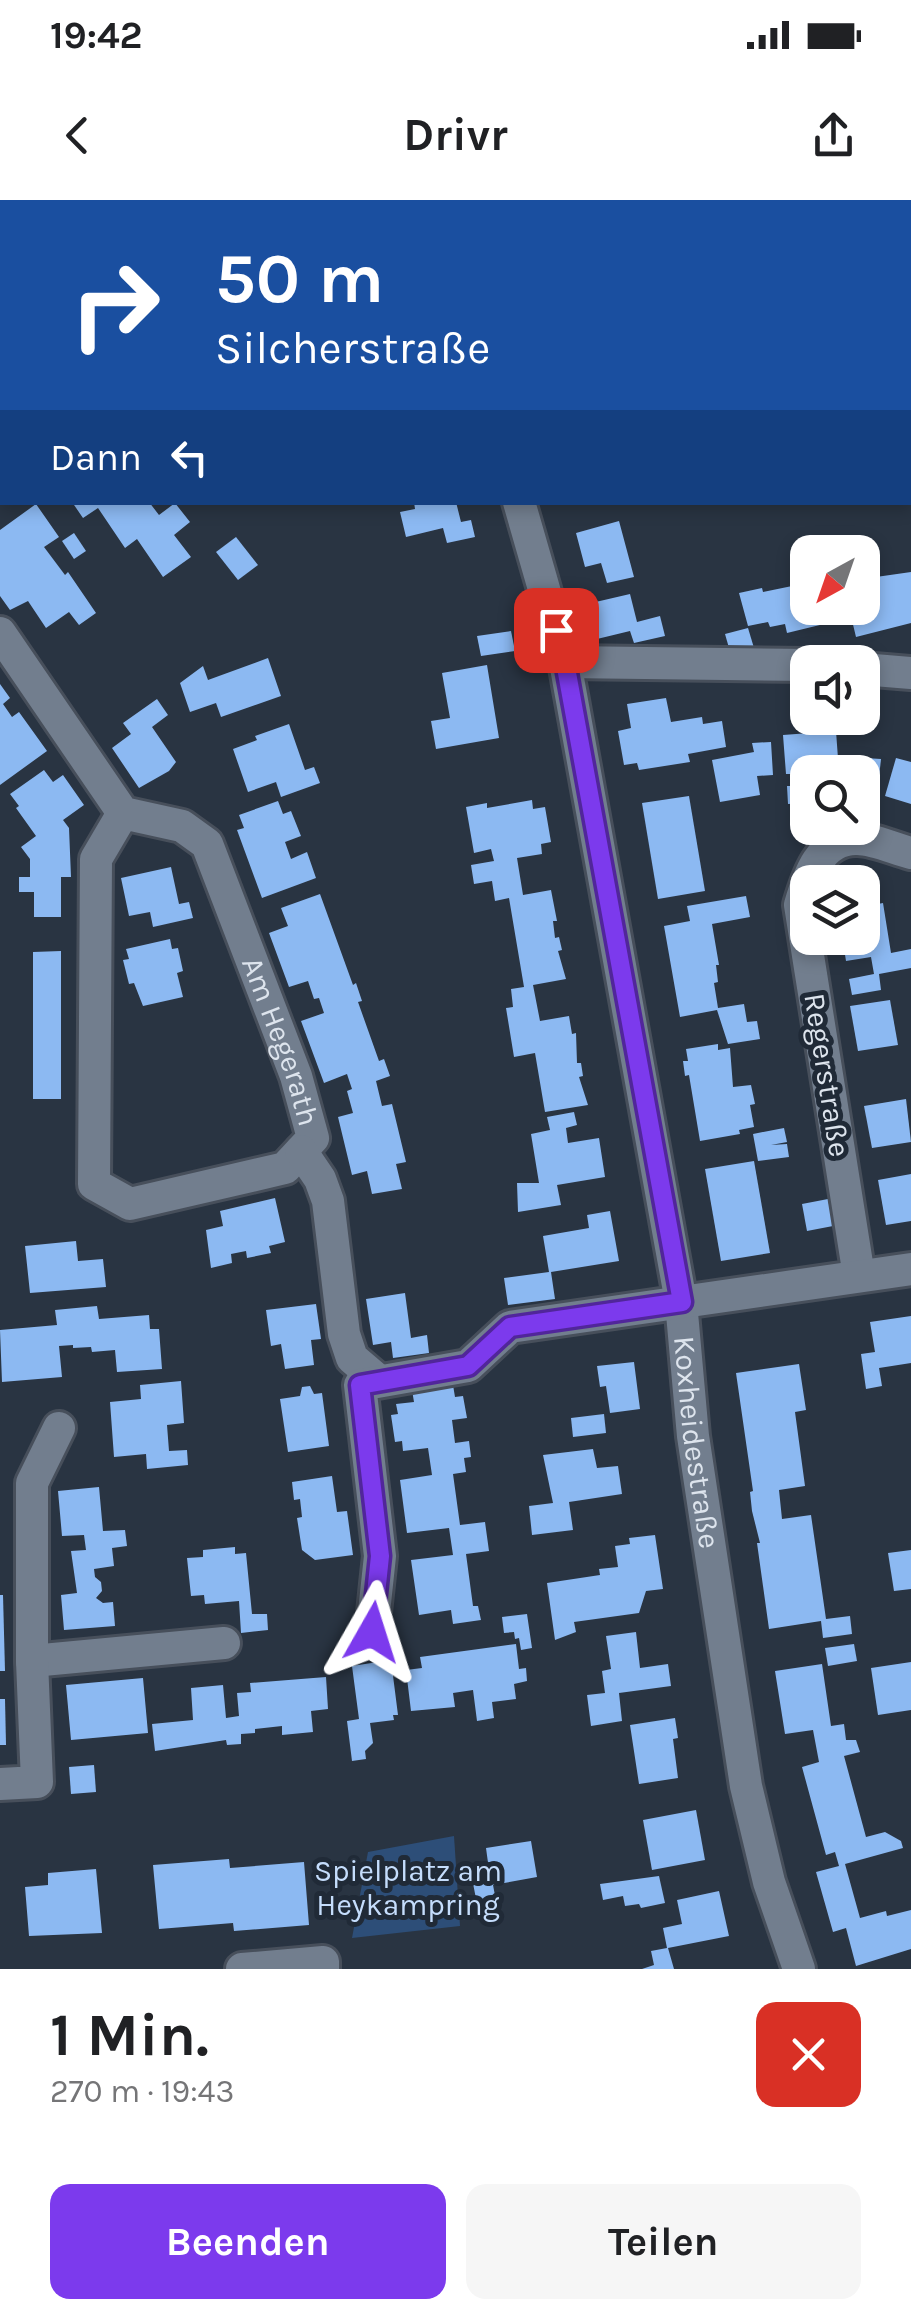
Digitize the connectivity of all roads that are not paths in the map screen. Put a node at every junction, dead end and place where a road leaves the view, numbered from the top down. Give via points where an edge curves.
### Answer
1 (520, 505) edge
2 (0, 632) edge
3 (565, 662) junction
4 (790, 665) edge
5 (880, 670) edge
6 (911, 673) edge
7 (122, 813) junction
8 (911, 853) edge
9 (301, 1151) junction
10 (911, 1269) edge
11 (859, 1276) junction
12 (682, 1302) junction
13 (379, 1381) junction
14 (59, 1428) dead end
15 (372, 1632) dead end
16 (224, 1643) dead end
17 (32, 1661) junction
18 (0, 1784) edge
19 (242, 1969) edge
20 (324, 1969) edge
21 (800, 1969) edge

1 - 3 street, Koxheidestraße
2 - 7 street
3 - 4 street
3 - 12 street, Koxheidestraße
5 - 6 street
7 - 9 street, Am Hegerath via 182,826 208,844 296,1076 313,1138
7 - 9 street, Am Hegerath via 96,859 94,1184 130,1204 285,1168
8 - 11 street, Regerstraße via 856,838 832,846 811,867 800,905
9 - 13 street via 328,1200 352,1358
10 - 11 street
11 - 12 street
12 - 13 street via 510,1327 468,1366
12 - 21 street, Koxheidestraße via 693,1436 746,1786 768,1882
13 - 15 street via 360,1385 380,1556
14 - 17 street via 32,1483
16 - 17 street
17 - 18 street via 37,1782
19 - 20 street via 323,1962

